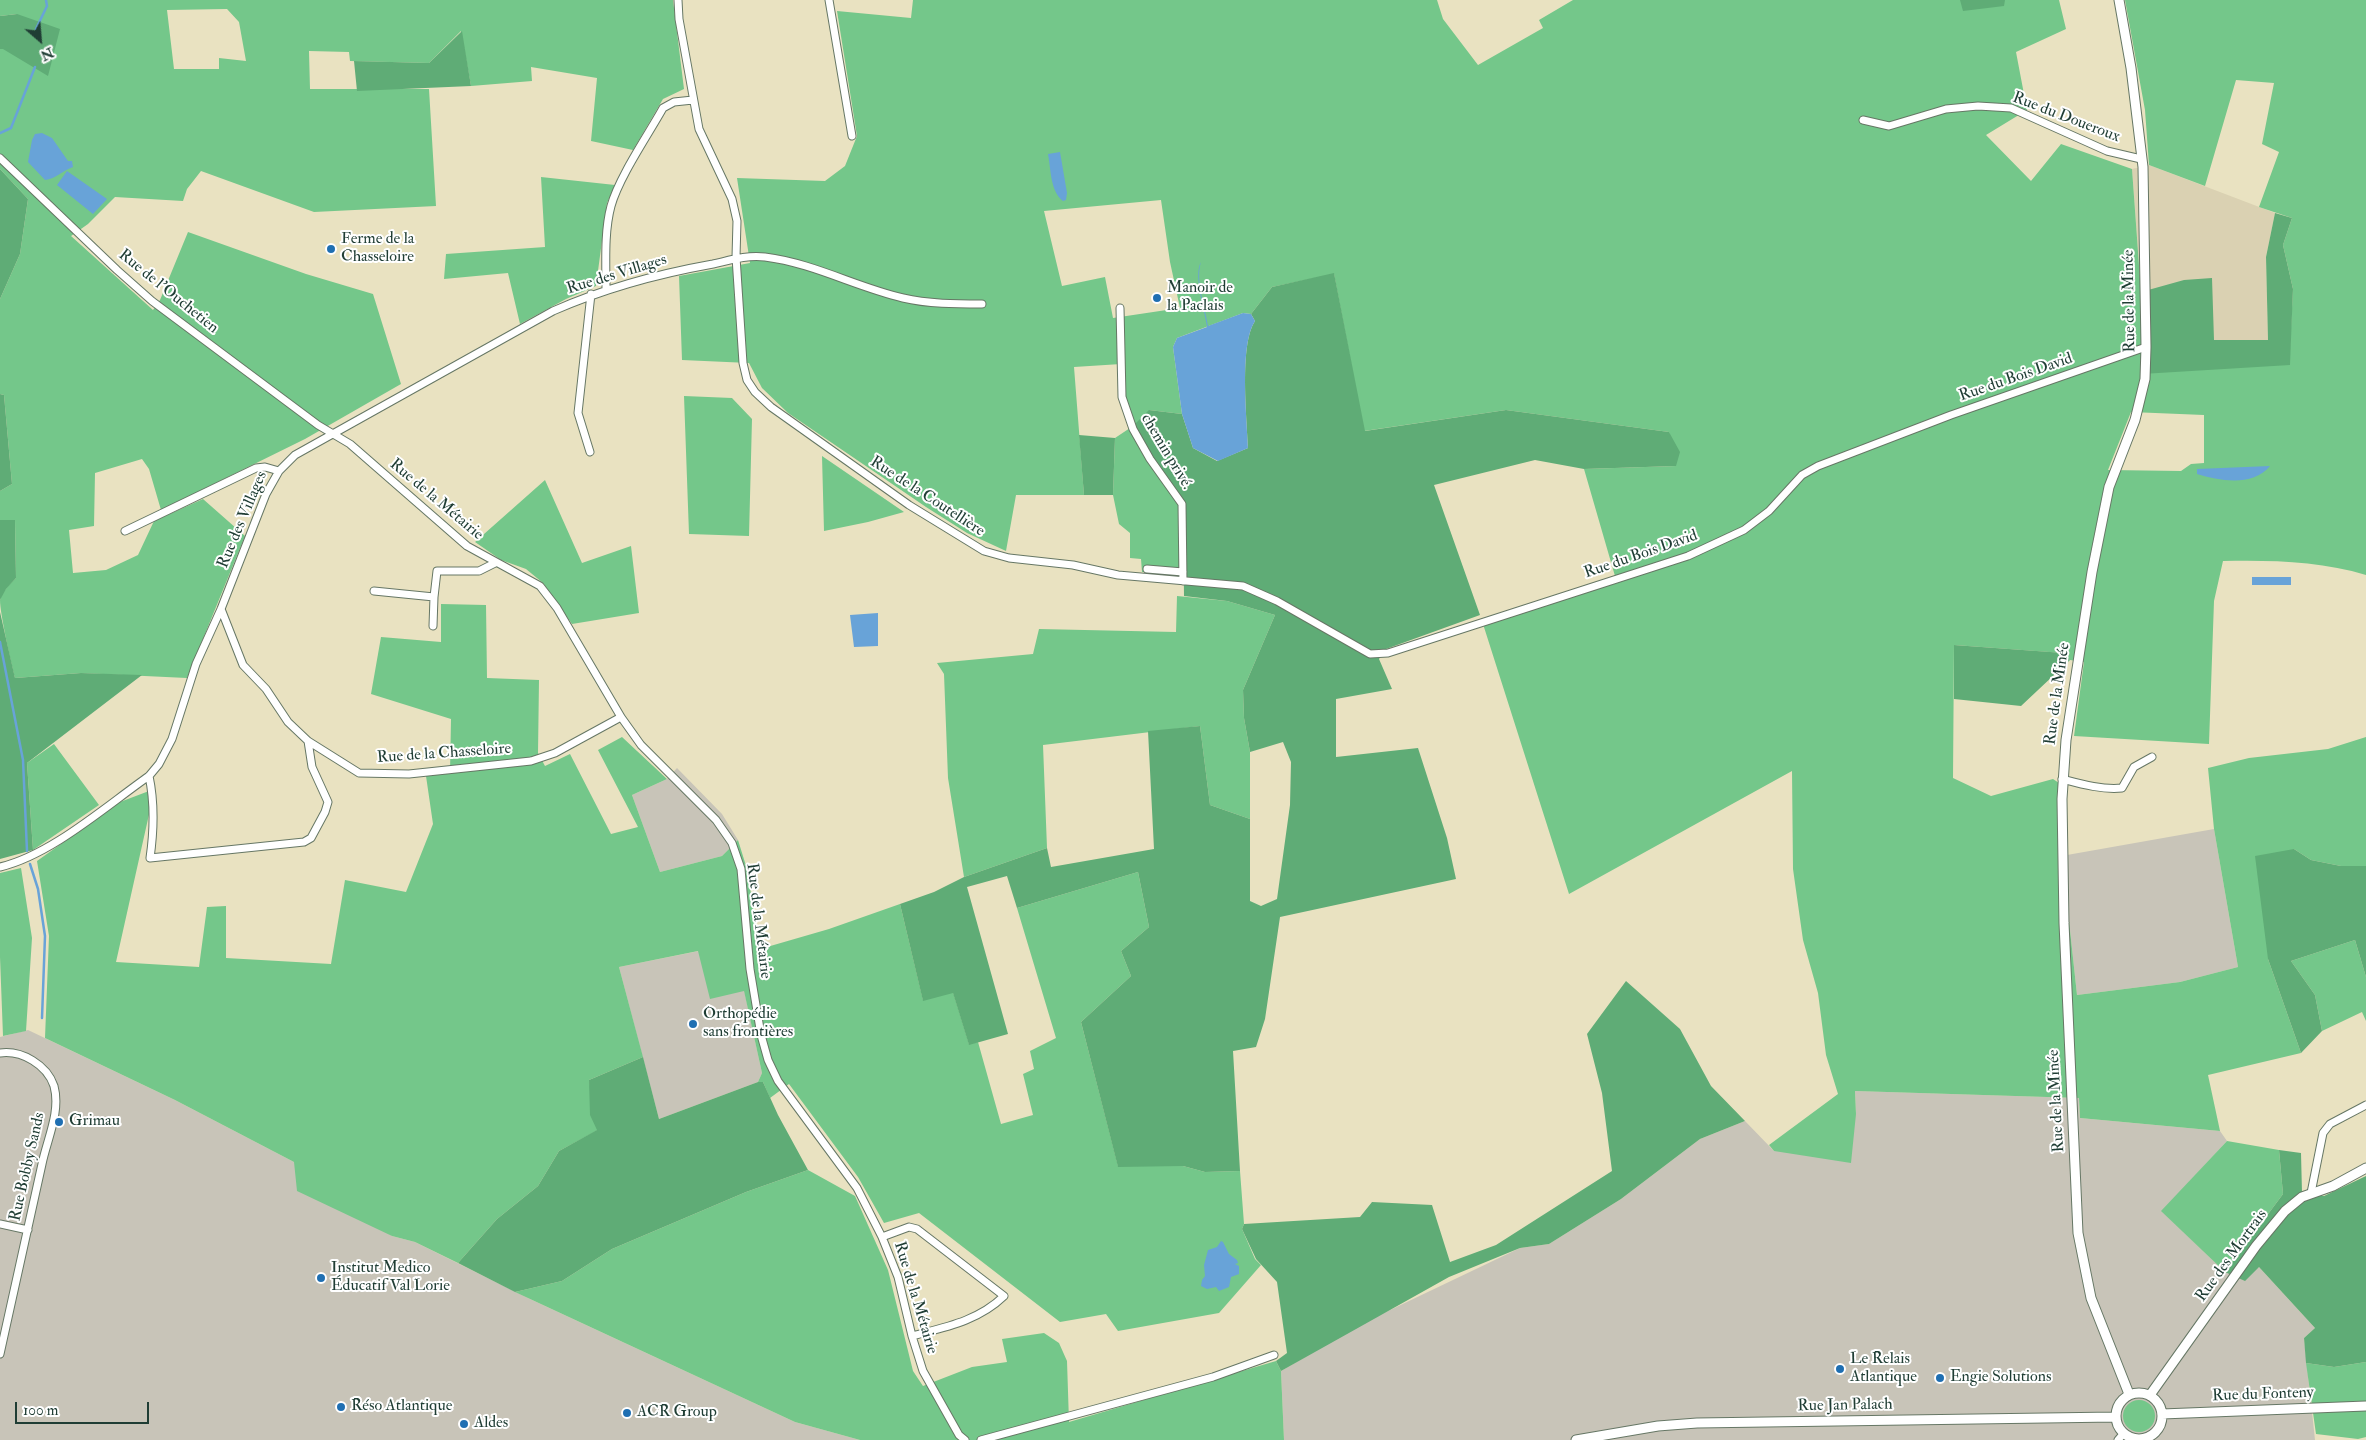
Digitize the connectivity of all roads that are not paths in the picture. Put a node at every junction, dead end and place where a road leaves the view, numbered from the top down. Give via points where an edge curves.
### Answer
1 (678, 0) edge
2 (829, 0) edge
3 (2119, 0) edge
4 (693, 100) junction
5 (1863, 120) dead end
6 (852, 136) dead end
7 (0, 158) edge
8 (2141, 159) junction
9 (736, 257) junction
10 (606, 290) junction
11 (591, 294) junction
12 (982, 304) dead end
13 (1120, 308) dead end
14 (2146, 347) junction
15 (332, 433) junction
16 (590, 452) dead end
17 (279, 471) junction
18 (125, 531) dead end
19 (495, 564) junction
20 (1147, 569) dead end
21 (1184, 572) junction
22 (1183, 580) junction
23 (1243, 586) joint
24 (374, 591) dead end
25 (434, 598) junction
26 (221, 609) junction
27 (433, 626) dead end
28 (621, 717) junction
29 (308, 741) junction
30 (2152, 757) dead end
31 (149, 776) junction
32 (2062, 779) junction
33 (0, 867) edge
34 (0, 1053) edge
35 (2366, 1105) edge
36 (2366, 1168) edge
37 (2311, 1193) junction
38 (0, 1224) edge
39 (28, 1230) junction
40 (882, 1237) junction
41 (912, 1336) junction
42 (0, 1354) edge
43 (1274, 1355) dead end
44 (2129, 1394) junction
45 (2150, 1395) junction
46 (2366, 1406) edge
47 (2162, 1414) junction
48 (2115, 1417) junction
49 (2121, 1437) edge
50 (2151, 1438) edge
51 (965, 1440) edge
52 (981, 1440) edge
53 (1576, 1440) edge

1 - 4 street, Rue de la Coutellière
2 - 6 street
3 - 8 street, Rue de la Minée via 2131,68
4 - 9 street, Rue de la Coutellière via 699,129 732,199 737,221
4 - 10 street via 674,102 663,108 618,189 611,207
5 - 8 street, Rue du Doueroux via 1888,126 1946,109 1978,106 2011,108 2106,151
7 - 15 street, Rue de l'Ouchetien via 152,301
8 - 14 street, Rue de la Minée
9 - 10 street, Rue des Villages
9 - 12 street, Rue des Villages via 765,257 800,264 904,298
9 - 22 street, Rue de la Coutellière via 747,380 771,407 804,432 909,505 984,551 1118,575
10 - 11 street, Rue des Villages
11 - 15 street, Rue des Villages via 553,311
11 - 16 street via 578,414
13 - 21 street, chemin privé. via 1122,397 1133,429 1182,504
14 - 23 street, Rue du Bois David via 1951,415 1818,466 1802,475 1769,511 1744,530 1688,556 1388,653 1370,654 1277,601
14 - 32 street, Rue de la Minée via 2145,379 2135,420 2109,487 2092,572
15 - 17 street, Rue des Villages via 295,455
15 - 19 street, Rue de la Métairie via 350,444 466,546
17 - 18 street via 256,468
17 - 26 street, Rue des Villages via 266,494
19 - 25 street via 479,571 436,571
19 - 28 street, Rue de la Métairie via 540,586 571,630
20 - 21 street
21 - 22 street, chemin privé.
22 - 23 street, Rue de la Coutellière
24 - 25 street
25 - 27 street
26 - 29 street, Rue de la Chasseloire via 243,664 266,689 288,722
26 - 31 street, Rue des Villages via 196,664 172,738 160,764
28 - 29 street, Rue de la Chasseloire via 555,753 531,760 409,774 359,773
28 - 40 street, Rue de la Métairie via 641,746 716,820 732,843 741,869 750,969 768,1060 778,1081 858,1188
29 - 31 street via 312,767 328,802 311,838 304,842 150,858 154,826
30 - 32 street via 2134,767 2122,788
31 - 33 street, Rue des Villages via 46,848 24,860
32 - 44 street, Rue de la Minée via 2064,922 2078,1233 2091,1298
34 - 39 street, Rue Bobby Sands via 24,1055 42,1067 53,1085 56,1108
35 - 37 street via 2330,1124 2322,1133
36 - 37 street, Rue des Mortrais via 2333,1186
37 - 45 street, Rue des Mortrais via 2285,1211 2256,1246
38 - 39 street
39 - 42 street, Rue Bobby Sands
40 - 41 street, Rue de la Métairie via 898,1277
40 - 41 street via 909,1227 917,1229 1004,1296 962,1324
41 - 51 street, Rue de la Métairie via 923,1371
43 - 52 street via 1212,1376
44 - 45 street
44 - 48 street via 2119,1403
45 - 47 street
46 - 47 street, Rue du Fonteny
47 - 50 street
48 - 49 street
48 - 53 street, Rue Jan Palach via 1697,1423 1633,1429
49 - 50 street

